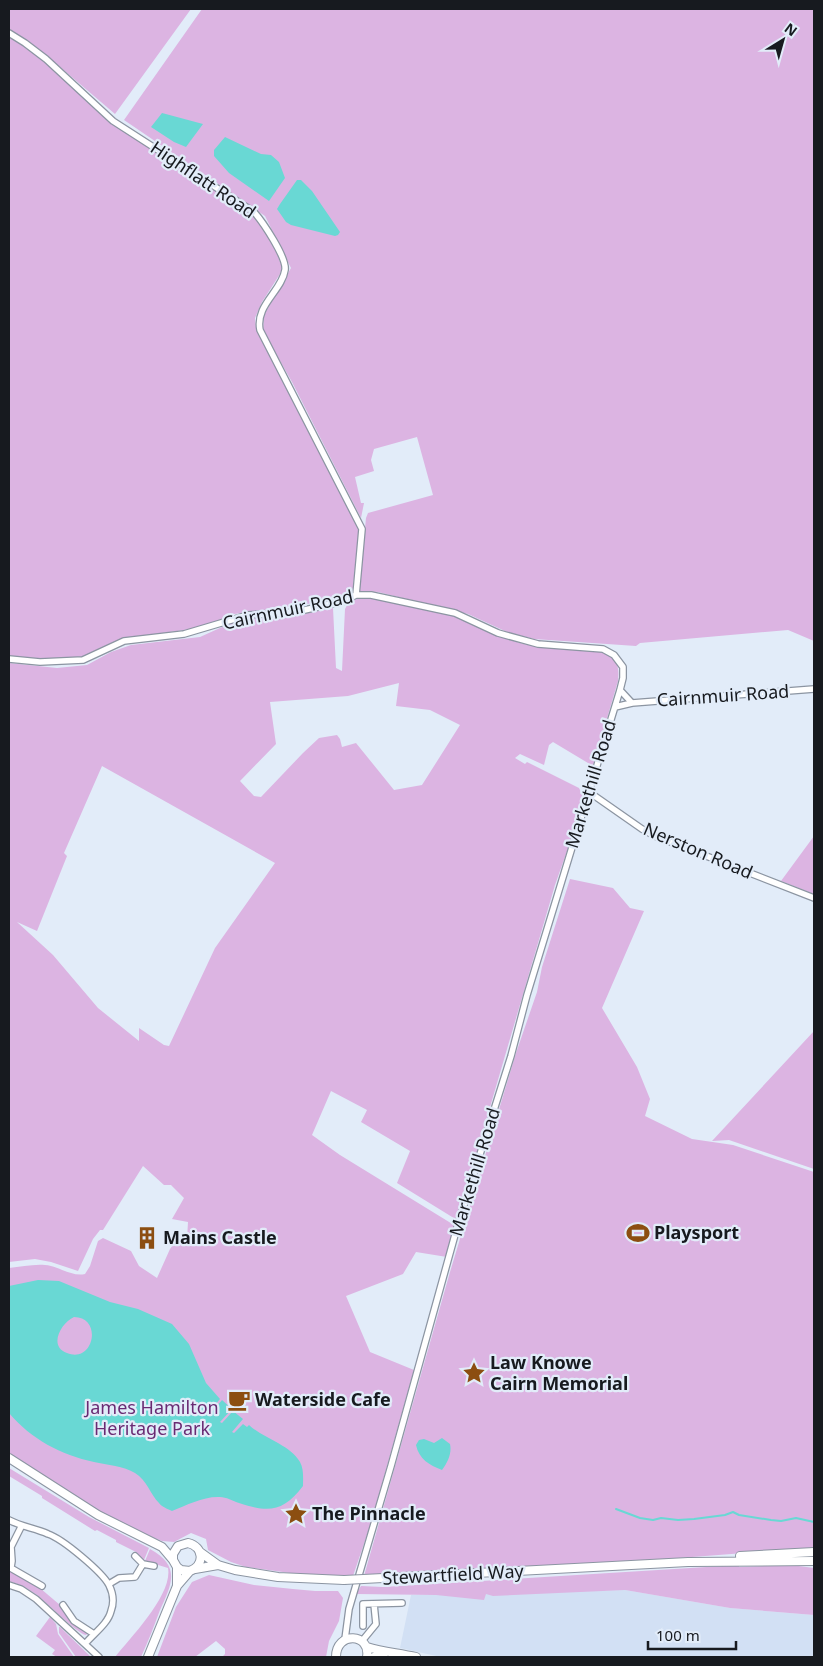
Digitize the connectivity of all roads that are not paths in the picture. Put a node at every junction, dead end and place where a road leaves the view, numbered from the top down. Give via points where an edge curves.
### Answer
1 (9, 34) edge
2 (356, 595) junction
3 (9, 659) edge
4 (814, 689) edge
5 (620, 690) junction
6 (632, 703) junction
7 (615, 707) junction
8 (589, 792) junction
9 (814, 898) edge
10 (9, 1458) edge
11 (9, 1520) edge
12 (21, 1527) junction
13 (162, 1546) junction
14 (178, 1546) junction
15 (200, 1552) junction
16 (814, 1552) edge
17 (135, 1556) dead end
18 (814, 1561) edge
19 (688, 1562) junction
20 (175, 1563) junction
21 (143, 1564) junction
22 (218, 1565) junction
23 (154, 1566) dead end
24 (10, 1567) edge
25 (192, 1570) junction
26 (108, 1584) junction
27 (9, 1585) edge
28 (42, 1586) dead end
29 (177, 1586) junction
30 (402, 1603) dead end
31 (374, 1604) junction
32 (63, 1605) dead end
33 (363, 1626) dead end
34 (94, 1634) junction
35 (345, 1639) junction
36 (85, 1644) junction
37 (364, 1644) junction
38 (386, 1652) junction
39 (336, 1656) edge
40 (99, 1657) edge
41 (148, 1657) edge
42 (367, 1657) edge
43 (374, 1657) edge
44 (416, 1657) edge

1 - 2 street, Highflatt Road via 46,59 113,121 254,212 274,241 286,268 258,321 260,330 362,529
2 - 3 street, Cairnmuir Road via 344,601 296,612 248,615 184,634 124,641 83,660 40,662
2 - 5 street, Cairnmuir Road via 371,595 455,613 498,633 538,644 603,649 614,655 623,667
4 - 6 street, Cairnmuir Road
5 - 6 street, Cairnmuir Road
5 - 7 street, Cairnmuir Road
6 - 7 street, Cairnmuir Road
7 - 8 street, Markethill Road
8 - 9 street, Nerston Road via 654,836
8 - 35 street, Markethill Road via 458,1224 349,1609
10 - 13 street via 98,1515
11 - 12 street
12 - 24 street via 11,1547
12 - 26 street via 55,1537 82,1557
13 - 14 street
13 - 20 street
14 - 15 street via 193,1544
14 - 20 street
15 - 22 street, Stewartfield Way
15 - 25 street via 199,1565
16 - 19 street, Stewartfield Way
17 - 21 street
18 - 19 street, Stewartfield Way
19 - 22 street, Stewartfield Way, bridge via 344,1580 278,1577
20 - 25 street via 185,1571
20 - 29 street
21 - 23 street
21 - 26 street via 136,1577 119,1578
22 - 25 street, Stewartfield Way
24 - 28 street
25 - 29 street
26 - 34 street via 113,1598 112,1610
27 - 36 street via 36,1599
29 - 41 street
30 - 31 street
31 - 33 street via 363,1604
31 - 37 street via 376,1624
32 - 34 street via 74,1621
34 - 36 street
35 - 37 street via 352,1638
35 - 39 street via 338,1646
36 - 40 street
37 - 38 street
37 - 42 street
38 - 43 street
38 - 44 street

